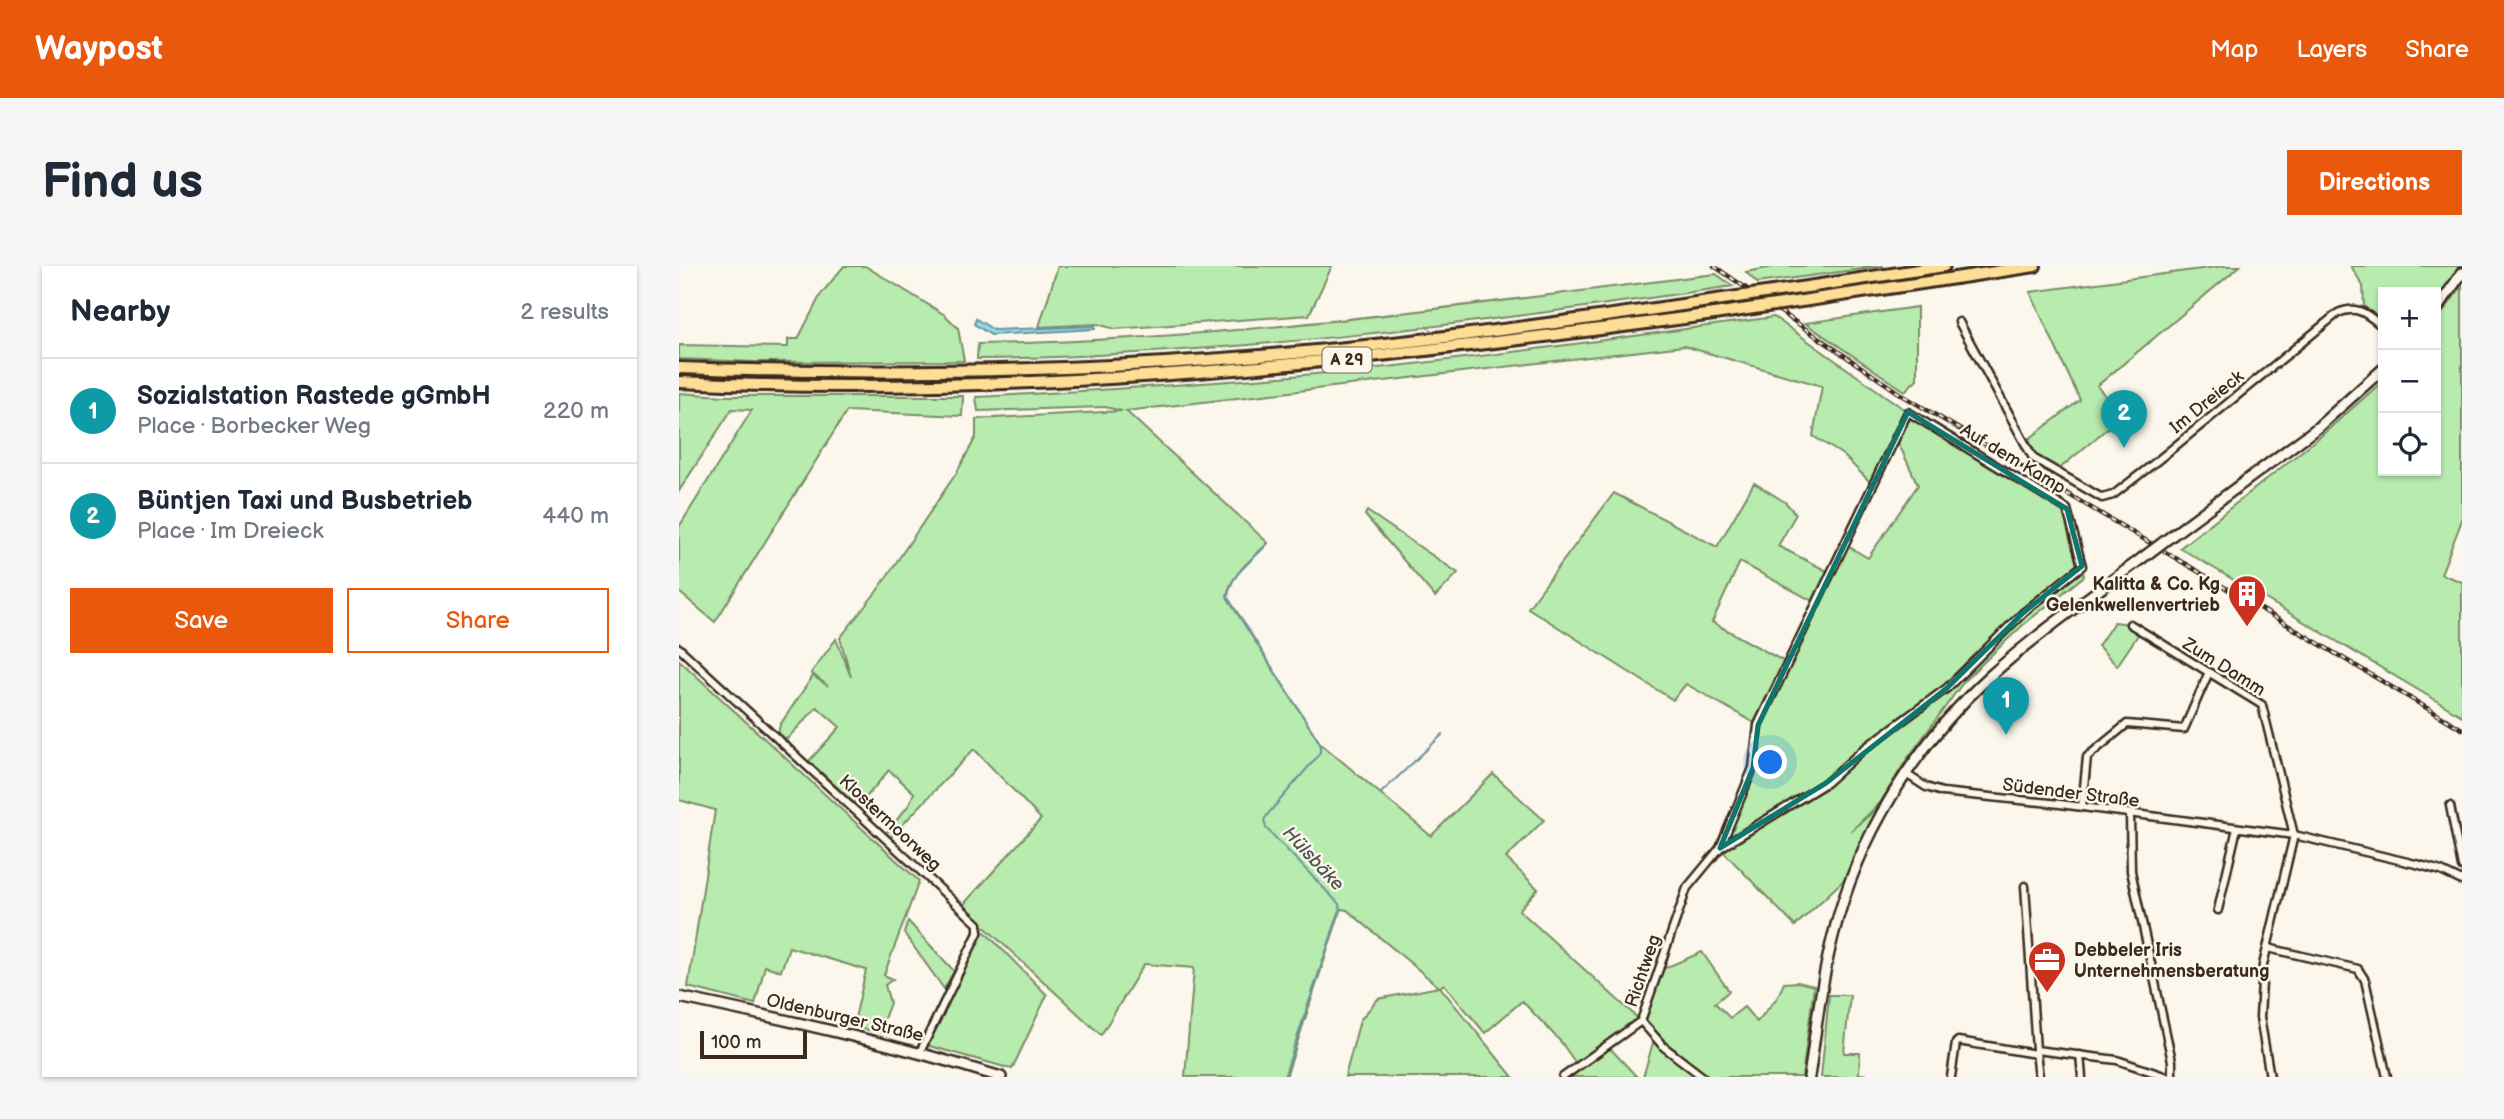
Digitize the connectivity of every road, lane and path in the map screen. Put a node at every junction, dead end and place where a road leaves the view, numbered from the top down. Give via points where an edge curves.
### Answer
1 (1944, 266) edge
2 (2035, 266) edge
3 (2462, 273) edge
4 (2441, 303) edge
5 (1959, 322) dead end
6 (2378, 323) edge
7 (679, 368) edge
8 (2378, 373) edge
9 (679, 382) edge
10 (2130, 624) dead end
11 (679, 648) edge
12 (2209, 672) junction
13 (1906, 774) junction
14 (2451, 806) dead end
15 (2082, 807) junction
16 (2130, 815) junction
17 (2237, 828) junction
18 (2294, 835) junction
19 (1720, 848) junction
20 (2462, 867) edge
21 (2462, 881) edge
22 (2025, 886) dead end
23 (2218, 910) dead end
24 (2268, 948) junction
25 (679, 997) edge
26 (1641, 1021) junction
27 (920, 1052) junction
28 (2036, 1052) junction
29 (2080, 1055) junction
30 (1001, 1077) edge
31 (1563, 1077) edge
32 (1703, 1077) edge
33 (1809, 1077) edge
34 (1951, 1077) edge
35 (2039, 1077) edge
36 (2082, 1077) edge
37 (2170, 1077) edge
38 (2270, 1077) edge
39 (2387, 1077) edge

1 - 7 highway, A 29, bridge via 1482,332 1209,360 957,372
2 - 9 highway, A 29, bridge via 1714,314 1322,363 960,385 788,387
3 - 4 street
5 - 6 street, Im Dreieck via 2033,458 2102,498 2148,468 2339,313 2362,310
8 - 13 street, bridge via 2317,428 2037,636 1965,701
10 - 12 street, Zum Damm
11 - 27 street, Klostermoorweg via 978,924 978,933
12 - 15 street via 2183,729 2127,724 2087,757
12 - 18 street, Zum Damm via 2262,705
13 - 15 street, Südender Straße via 1942,792
13 - 33 street via 1865,846 1833,934
14 - 20 street
15 - 16 street, Südender Straße
16 - 17 street, Südender Straße
16 - 37 street via 2131,871 2172,1060
17 - 18 street, Südender Straße
17 - 23 street
18 - 21 street, Südender Straße via 2420,865
18 - 24 street
19 - 19 street, Auf dem Kamp via 1826,783 1947,688 2024,612 2082,566 2067,509 1908,412 1758,725 1753,768
19 - 26 street, Richtweg via 1686,888
22 - 28 street
24 - 38 street via 2260,1017
24 - 39 street via 2358,969 2365,980
25 - 27 street, Oldenburger Straße
26 - 31 street, Richtweg
26 - 32 street via 1664,1047
27 - 30 street, Oldenburger Straße
28 - 29 street
28 - 34 street via 1958,1041
28 - 35 street
29 - 36 street
29 - 37 street via 2117,1060

